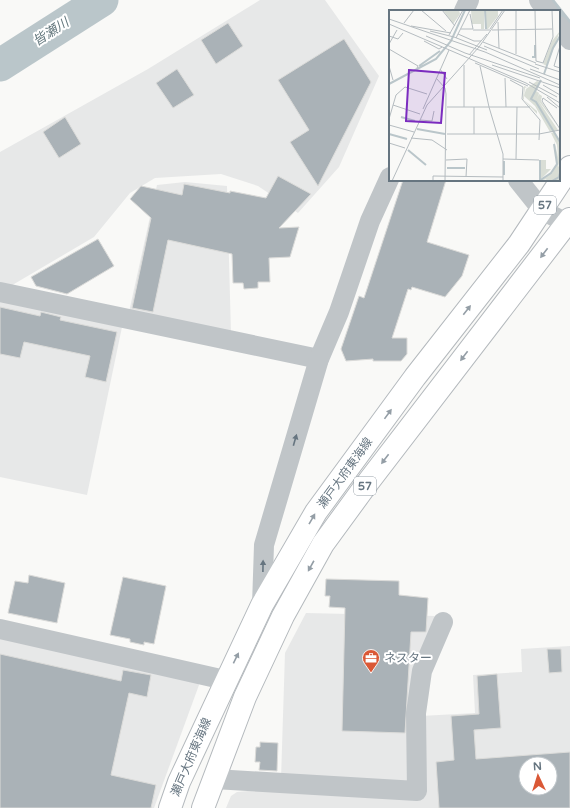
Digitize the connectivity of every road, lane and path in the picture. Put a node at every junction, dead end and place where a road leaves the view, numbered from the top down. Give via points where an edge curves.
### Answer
1 (469, 0) edge
2 (538, 0) edge
3 (464, 10) edge
4 (546, 10) edge
5 (560, 27) edge
6 (570, 40) edge
7 (570, 167) edge
8 (389, 179) edge
9 (519, 181) edge
10 (542, 210) junction
11 (569, 222) edge
12 (0, 292) edge
13 (319, 359) junction
14 (262, 605) junction
15 (443, 622) dead end
16 (0, 629) edge
17 (226, 680) junction
18 (214, 780) junction
19 (170, 808) edge
20 (203, 808) edge

1 - 3 street
2 - 4 street
5 - 6 street
7 - 10 main road, 瀬戸大府東海線 / 57
8 - 13 street via 370,222 339,312
9 - 10 street
10 - 11 street
14 -> 10 main road, 瀬戸大府東海線 / 57 via 316,512
11 -> 18 main road, 瀬戸大府東海線 / 57 via 373,475 323,544 283,616 245,697
12 - 13 street
14 -> 13 street via 264,545
17 -> 14 main road, 瀬戸大府東海線 / 57
15 - 18 street via 422,671 416,713 418,791
16 - 17 street
17 - 19 main road, 瀬戸大府東海線 / 57 via 179,782
18 - 20 main road, 瀬戸大府東海線 / 57

